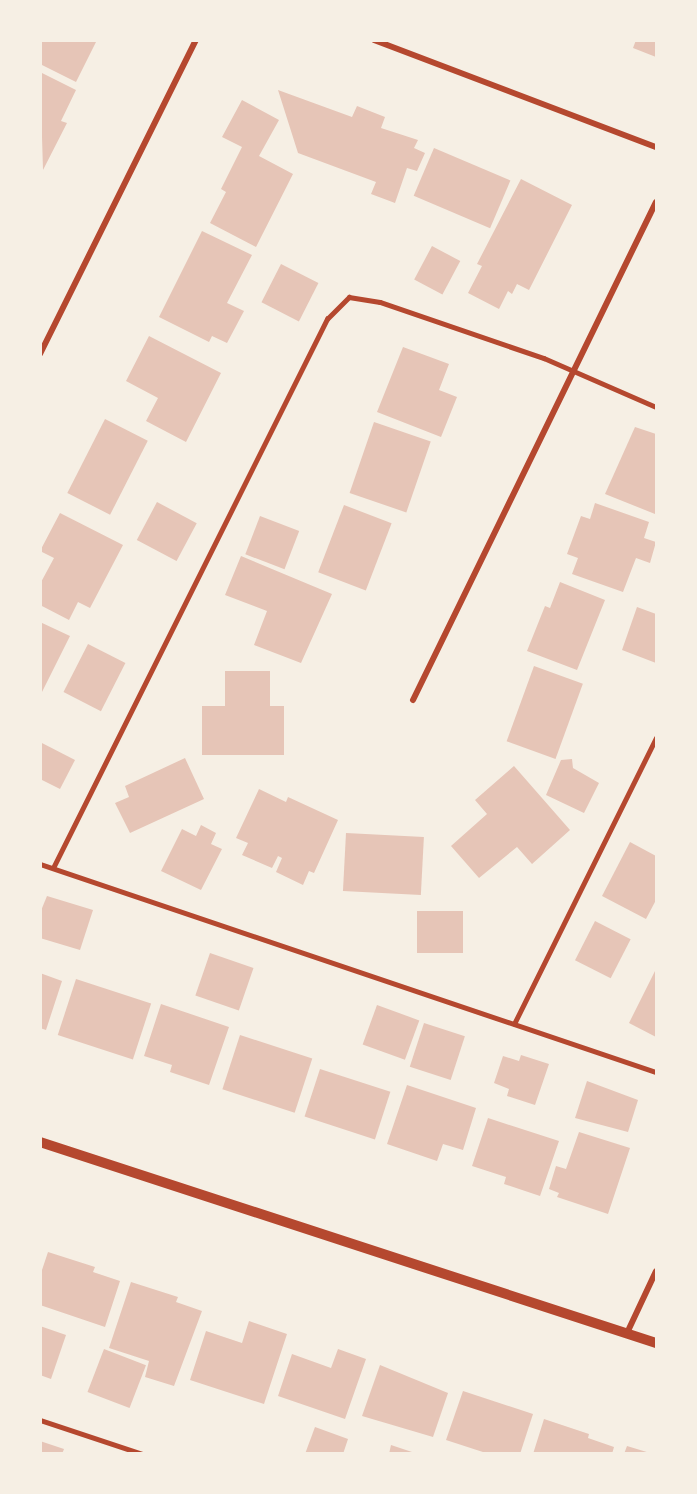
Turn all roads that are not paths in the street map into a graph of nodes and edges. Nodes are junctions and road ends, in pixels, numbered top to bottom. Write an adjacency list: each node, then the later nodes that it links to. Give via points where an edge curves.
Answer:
1 (196, 40): 5 (street)
2 (374, 40): 3 (street)
3 (657, 147)
4 (657, 202): 6 (street)
5 (40, 354)
6 (572, 369): 7 (lane); 8 (street); 11 (lane, via 380,302 349,297 327,319)
7 (657, 407)
8 (413, 700)
9 (657, 738): 12 (lane)
10 (40, 864): 11 (lane)
11 (53, 868): 12 (lane)
12 (514, 1024): 13 (lane)
13 (657, 1072)
14 (40, 1142): 16 (street)
15 (657, 1271): 16 (street)
16 (627, 1333): 17 (street)
17 (657, 1343)
18 (40, 1420): 19 (lane)
19 (143, 1454)

